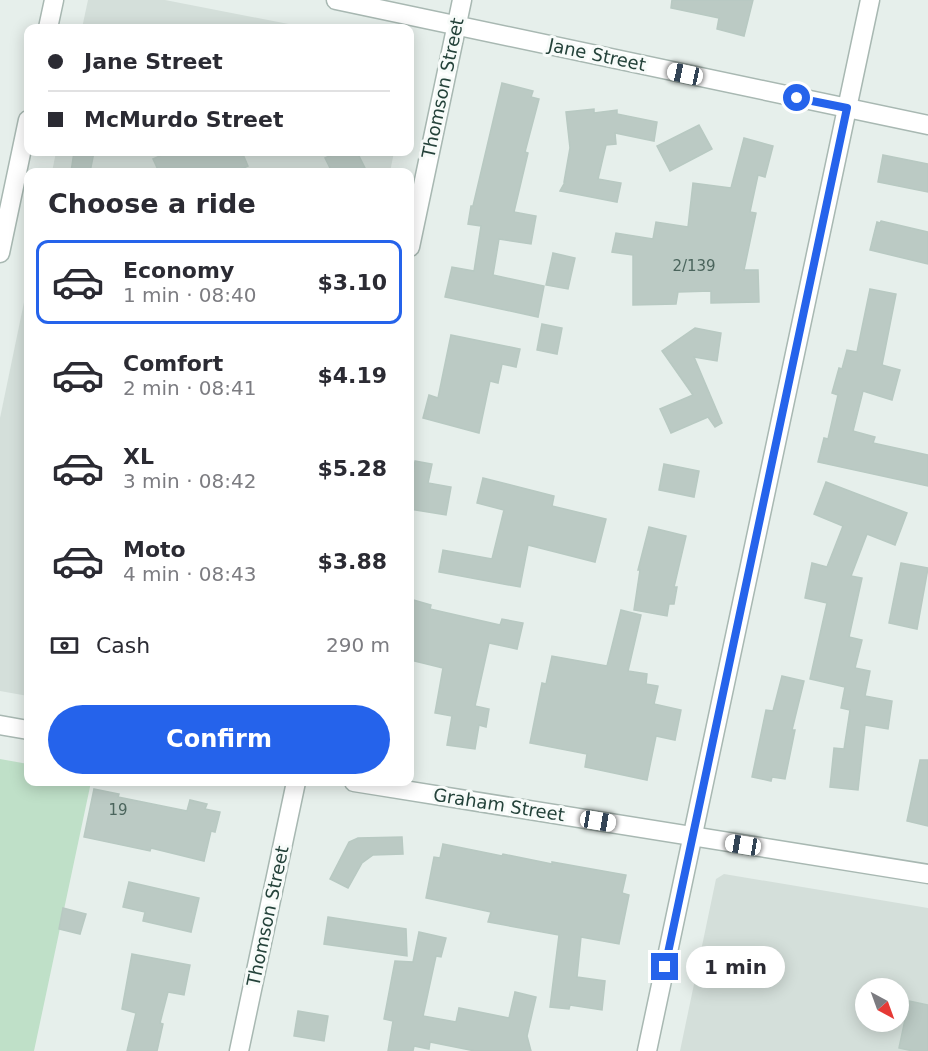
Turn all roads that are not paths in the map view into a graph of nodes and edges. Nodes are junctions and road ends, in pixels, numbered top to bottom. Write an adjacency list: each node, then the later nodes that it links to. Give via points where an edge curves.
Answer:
1 (54, 0): 5 (street)
2 (336, 0): 6 (street, Jane Street)
3 (462, 0): 6 (street, Thomson Street)
4 (870, 0): 7 (street)
5 (49, 24)
6 (456, 27): 7 (street, Jane Street); 10 (street, Thomson Street)
7 (847, 108): 8 (street, Jane Street); 16 (street)
8 (928, 125)
9 (24, 139): 11 (street)
10 (414, 228)
11 (0, 253)
12 (0, 725): 13 (street)
13 (24, 729)
14 (295, 786): 18 (street, Thomson Street)
15 (379, 786): 16 (street, Graham Street)
16 (692, 836): 17 (street, Graham Street); 19 (street)
17 (928, 874)
18 (239, 1051)
19 (647, 1051)

